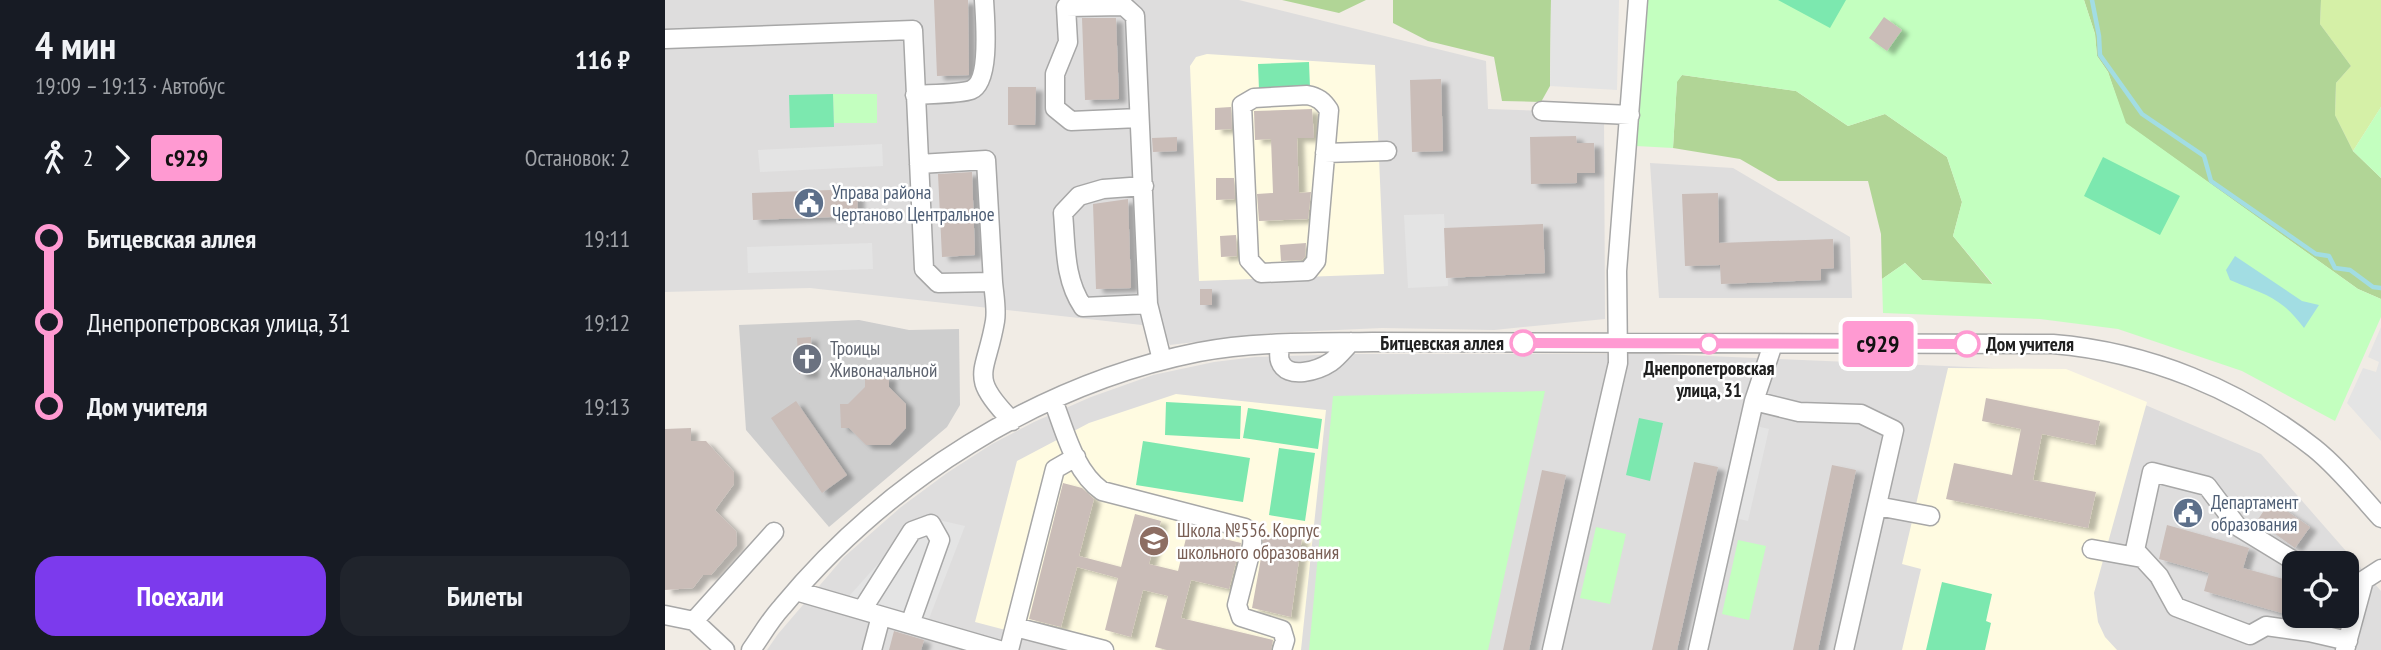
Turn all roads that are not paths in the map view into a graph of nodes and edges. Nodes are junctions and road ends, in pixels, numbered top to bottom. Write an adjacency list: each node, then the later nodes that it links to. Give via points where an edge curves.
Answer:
1 (984, 0): 4 (street, via 980,83 971,90)
2 (1638, 0): 6 (street)
3 (665, 39): 4 (street, via 913,30)
4 (915, 95): 10 (street)
5 (1542, 111): 6 (street)
6 (1630, 115): 16 (street, via 1617,271)
7 (1139, 118): 7 (street, via 1070,121 1055,107 1055,74 1068,42 1066,7 1124,6 1135,16); 11 (street)
8 (1387, 151): 9 (street)
9 (1325, 153): 9 (street, via 1314,264 1308,271 1261,273 1249,260 1242,105 1260,97 1316,97 1329,110)
10 (919, 164): 12 (street, via 924,269 938,283); 12 (street, via 986,160)
11 (1143, 186): 13 (street); 13 (street, via 1079,195 1063,213 1069,278 1083,307)
12 (993, 282): 21 (street, via 995,319 982,377 987,392)
13 (1148, 304): 18 (street)
14 (1351, 342): 15 (street); 15 (street, via 1331,362 1294,372 1280,361); 16 (street)
15 (1280, 344): 18 (street)
16 (1618, 344): 17 (street); 48 (street, via 1618,363)
17 (1773, 344): 20 (street); 25 (street, via 2053,344 2126,355 2176,370 2243,400 2315,449)
18 (1162, 360): 19 (street)
19 (1052, 400): 21 (street); 22 (street)
20 (1754, 401): 23 (street, via 1799,412 1861,414 1894,430); 49 (street)
21 (1012, 421): 31 (street, via 895,496)
22 (1076, 457): 38 (street, via 1055,470); 47 (street, via 1086,477 1102,491 1250,532 1252,546 1237,612 1282,630)
23 (1877, 506): 24 (street); 50 (street)
24 (1930, 516)
25 (2381, 518)
26 (774, 532): 35 (street)
27 (2092, 549): 29 (street)
28 (2282, 554): 29 (street, via 2237,526 2207,486 2151,472 2135,550)
29 (2142, 558): 37 (street, via 2159,576 2176,607 2250,635 2266,626)
30 (2381, 569): 40 (street, via 2364,580)
31 (796, 591): 32 (street); 42 (street)
32 (862, 610): 34 (street); 36 (street, via 912,531 931,524 940,540)
33 (665, 615): 35 (street)
34 (881, 616): 36 (street); 43 (street)
35 (694, 621): 41 (street)
36 (910, 624): 44 (street)
37 (2282, 625)
38 (1015, 627): 45 (street); 46 (street)
39 (2317, 628): 40 (street)
40 (2347, 645)
41 (725, 650)
42 (751, 650)
43 (872, 650)
44 (999, 650)
45 (1009, 650)
46 (1104, 650)
47 (1282, 650)
48 (1552, 650)
49 (1698, 650)
50 (1844, 650)

